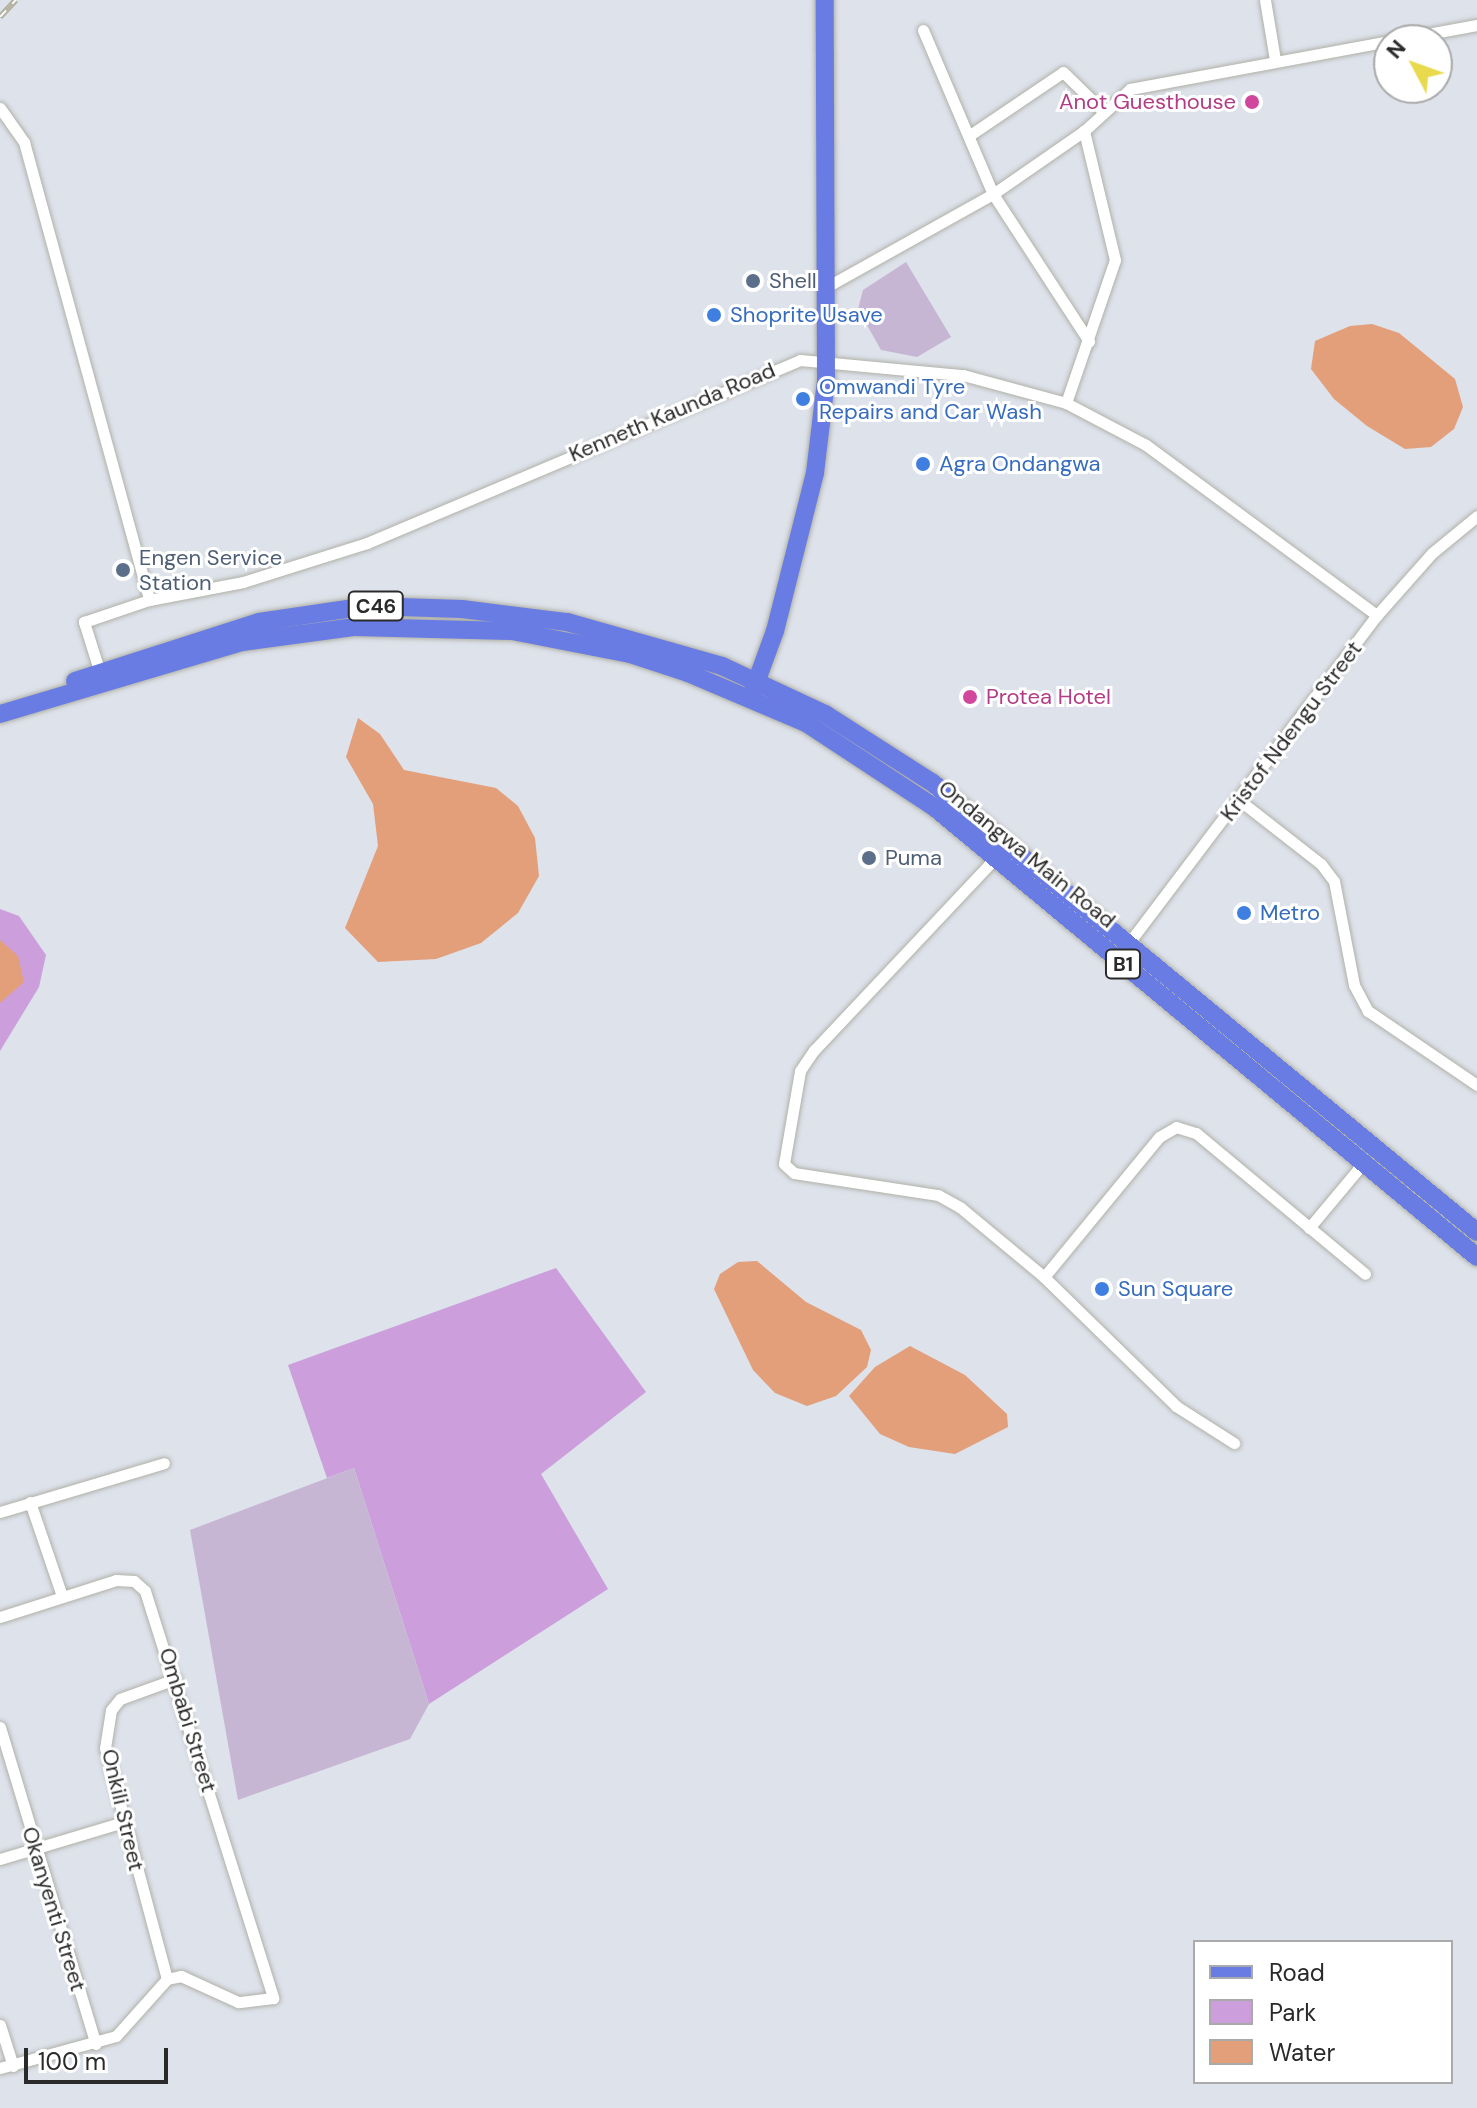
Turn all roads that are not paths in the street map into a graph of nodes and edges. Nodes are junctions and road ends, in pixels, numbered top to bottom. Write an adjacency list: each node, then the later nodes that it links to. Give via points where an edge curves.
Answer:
1 (825, 0): 13 (main road)
2 (1265, 0): 7 (street)
3 (1477, 25): 4 (street)
4 (1453, 29)
5 (923, 30): 11 (street)
6 (1373, 44): 7 (street)
7 (1275, 60): 9 (street, via 1130,89)
8 (0, 108): 18 (street, via 24,142)
9 (1102, 110): 10 (street); 11 (street, via 1063,72)
10 (1084, 131): 12 (street); 14 (street, via 1115,260)
11 (970, 135): 12 (street)
12 (993, 194): 13 (street); 14 (street)
13 (830, 285): 15 (main road)
14 (1089, 341): 16 (street)
15 (825, 360): 16 (street, Kenneth Kaunda Road, via 963,375); 18 (street, Kenneth Kaunda Road, via 787,363 367,543 243,582); 21 (main road, via 815,473)
16 (1066, 403): 19 (street, Kenneth Kaunda Road, via 1146,445)
17 (1477, 516): 19 (street, Kristof Ndengu Street, via 1432,553)
18 (149, 600): 20 (street, Kenneth Kaunda Road, via 84,622)
19 (1377, 615): 24 (street, Kristof Ndengu Street)
20 (102, 678): 21 (main road, C46, via 259,622 368,606 462,609 567,622 671,648); 22 (main road, C46); 23 (main road, C46)
21 (759, 692): 25 (main road, Ondangwa Main Road / B1)
22 (0, 706)
23 (0, 714)
24 (1239, 800): 26 (street, Kristof Ndengu Street); 27 (street, via 1321,864 1334,881 1354,985 1368,1011)
25 (1002, 852): 26 (main road, Ondangwa Main Road / B1); 34 (street, via 814,1050 800,1071 784,1164 794,1173 938,1195)
26 (1123, 951): 28 (main road, Ondangwa Main Road / B1); 29 (main road, Ondangwa Main Road / B1)
27 (1477, 1085)
28 (1375, 1148): 29 (street); 31 (main road, Ondangwa Main Road / B1)
29 (1362, 1164): 30 (street); 32 (main road, Ondangwa Main Road / B1)
30 (1309, 1228): 33 (street); 34 (street, via 1196,1133 1176,1127 1159,1137)
31 (1477, 1232)
32 (1477, 1257)
33 (1365, 1274)
34 (1044, 1277): 35 (street, via 1176,1406)
35 (1234, 1443)
36 (164, 1463): 37 (street)
37 (30, 1502): 38 (street); 39 (street)
38 (0, 1512)
39 (62, 1596): 40 (street, Ombabi Street); 41 (street, Ombabi Street, via 134,1581 155,1613)
40 (0, 1617)
41 (175, 1679): 43 (street, Onkili Street, via 120,1699 111,1710 105,1748); 46 (street, Ombabi Street, via 273,1998 238,2002 181,1976)
42 (0, 1727): 44 (street, Okanyenti Street)
43 (123, 1822): 44 (street); 46 (street, Onkili Street)
44 (34, 1848): 45 (street); 48 (street, Okanyenti Street)
45 (0, 1859)
46 (167, 1979): 48 (street, via 116,2036)
47 (0, 2025): 49 (street)
48 (96, 2044): 49 (street)
49 (13, 2066): 50 (street)
50 (0, 2068)

